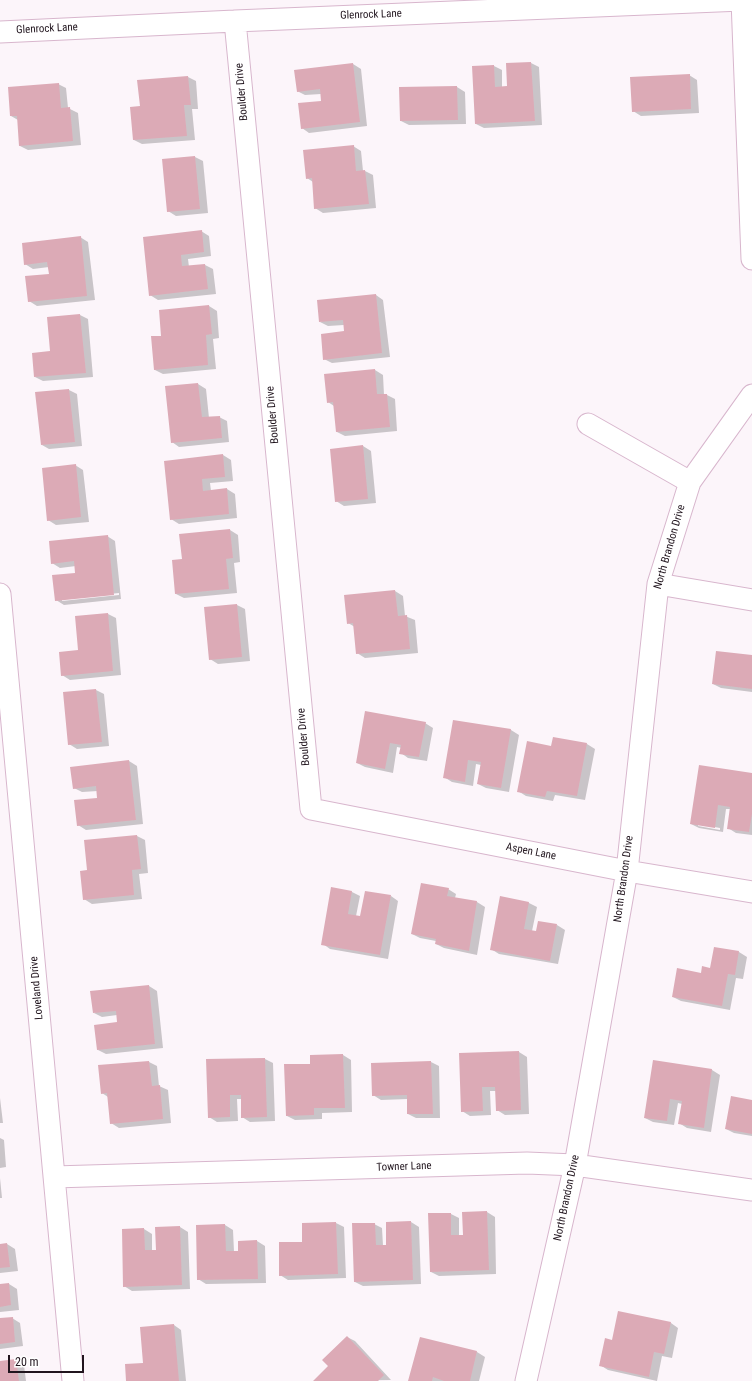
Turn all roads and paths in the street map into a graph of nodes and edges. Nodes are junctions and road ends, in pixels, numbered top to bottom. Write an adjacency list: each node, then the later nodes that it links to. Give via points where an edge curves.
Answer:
1 (742, 0): 2 (street, Glenrock Lane); 4 (street)
2 (235, 21): 3 (street, Glenrock Lane); 11 (street, Boulder Drive)
3 (0, 32)
4 (752, 259)
5 (752, 395): 7 (street, North Brandon Drive)
6 (588, 424): 7 (street)
7 (690, 482): 8 (street, North Brandon Drive)
8 (658, 584): 10 (street); 12 (street, North Brandon Drive)
9 (0, 594): 15 (street, Loveland Drive)
10 (752, 600)
11 (311, 809): 12 (street, Aspen Lane)
12 (627, 871): 13 (street, Aspen Lane); 14 (street, North Brandon Drive)
13 (752, 892)
14 (575, 1165): 15 (street, Towner Lane, via 527,1163); 16 (street, Towner Lane); 18 (street, North Brandon Drive)
15 (54, 1177): 17 (street, Loveland Drive)
16 (752, 1190)
17 (73, 1381)
18 (526, 1381)

